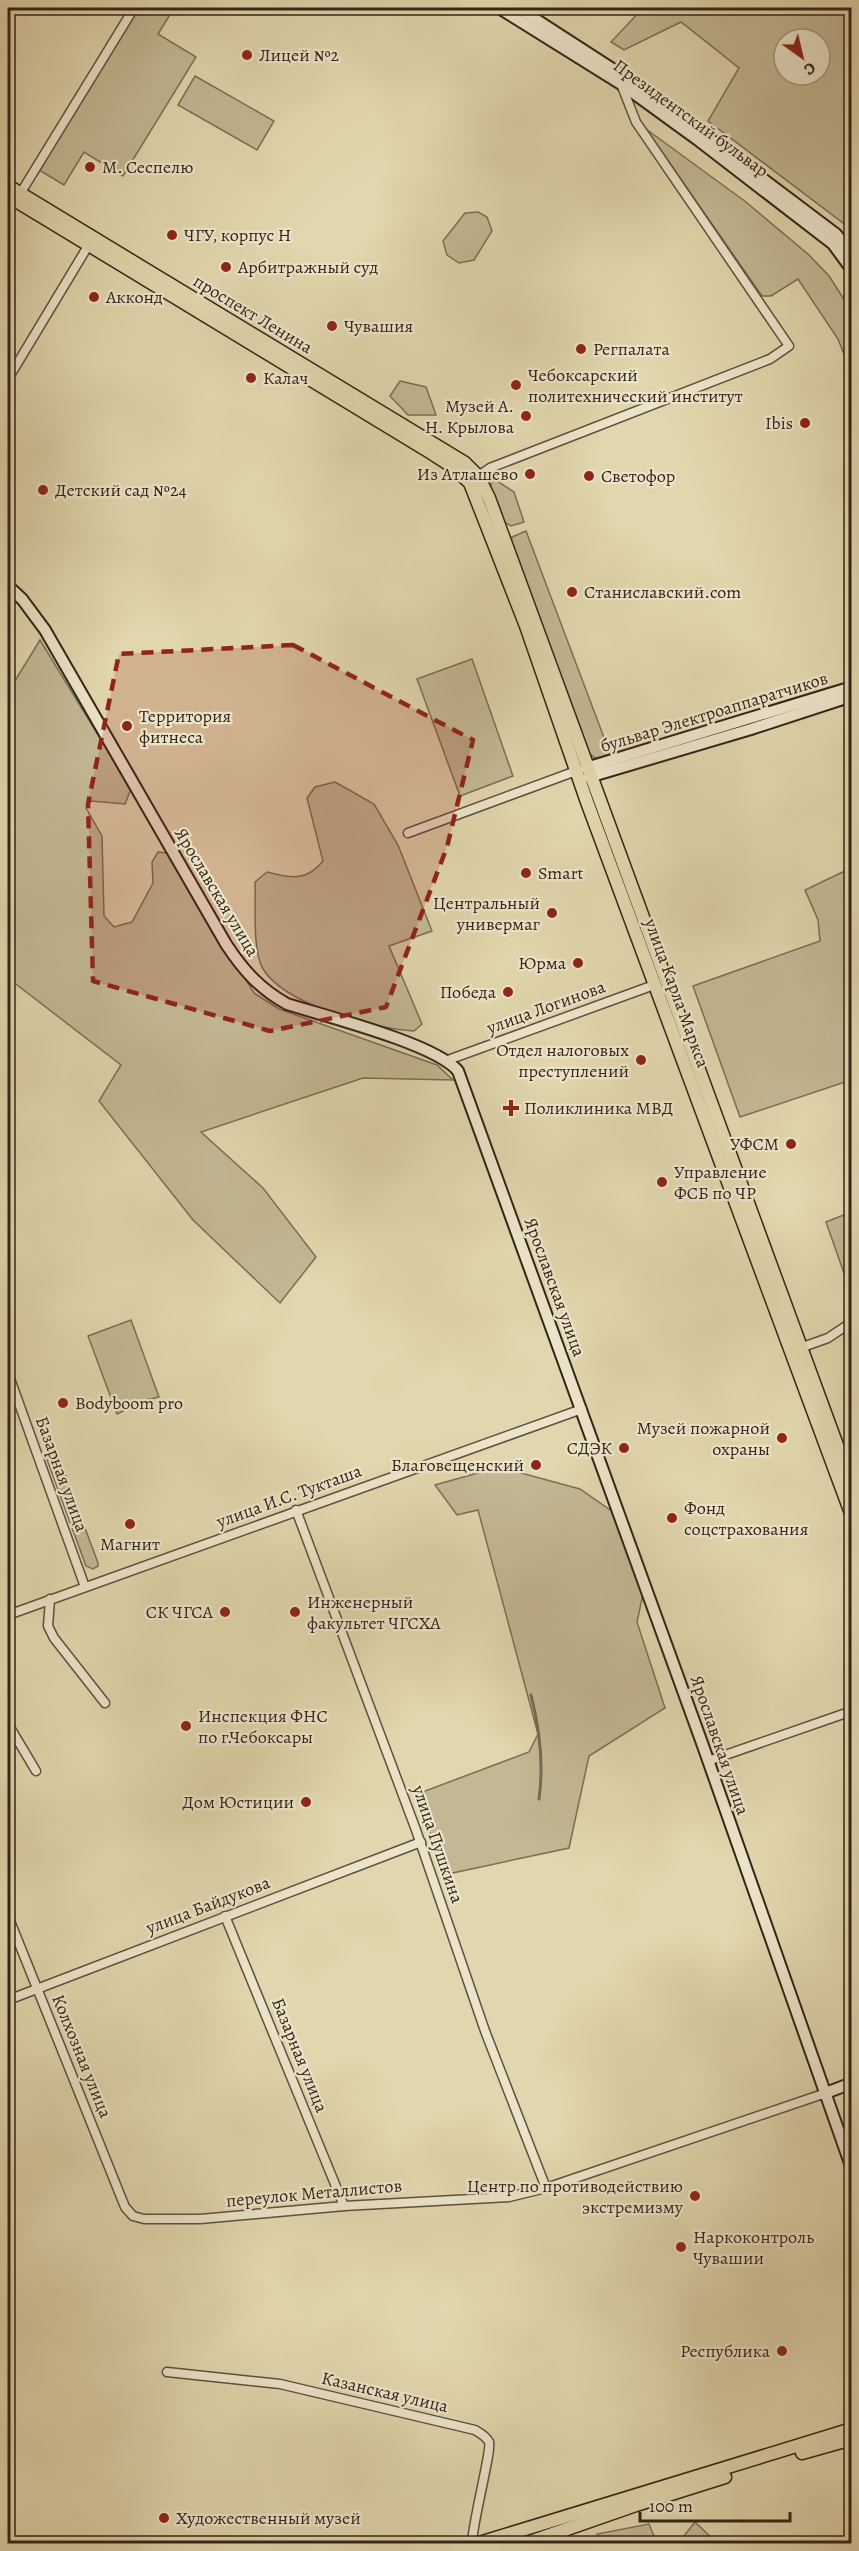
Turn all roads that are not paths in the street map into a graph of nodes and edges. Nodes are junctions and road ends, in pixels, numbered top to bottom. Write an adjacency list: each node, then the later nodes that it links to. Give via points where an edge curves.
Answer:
1 (134, 8): 6 (street)
2 (499, 8): 4 (street, Президентский бульвар)
3 (518, 8): 7 (street, Президентский бульвар, via 645,90)
4 (621, 84): 7 (street, Президентский бульвар); 13 (street, via 636,123 789,346 770,359 490,468)
5 (8, 186): 6 (main road, проспект Ленина)
6 (14, 197): 8 (main road, проспект Ленина)
7 (835, 239): 9 (street); 10 (street); 11 (street, Президентский бульвар)
8 (94, 244): 12 (street); 13 (main road, проспект Ленина, via 465,463)
9 (852, 244)
10 (852, 257)
11 (852, 270)
12 (8, 379)
13 (474, 479): 17 (main road, улица Карла Маркса, via 489,498)
14 (8, 586): 20 (street, Ярославская улица, via 45,630 242,968 287,1004 420,1047)
15 (852, 687): 17 (street, бульвар Электроаппаратчиков)
16 (852, 696): 17 (street, бульвар Электроаппаратчиков, via 751,729)
17 (584, 772): 18 (street); 19 (main road, улица Карла Маркса)
18 (408, 833)
19 (659, 983): 20 (street, улица Логинова); 22 (main road, улица Карла Маркса)
20 (448, 1060): 24 (street, Ярославская улица, via 464,1082)
21 (852, 1322): 22 (street, via 828,1338)
22 (796, 1350): 25 (main road, улица Карла Маркса); 27 (main road, улица Карла Маркса)
23 (8, 1373): 28 (street, Базарная улица)
24 (582, 1409): 26 (street, улица И.С. Тукташа); 34 (street, Ярославская улица)
25 (852, 1486)
26 (296, 1510): 28 (street, улица И.С. Тукташа); 36 (street, улица Пушкина)
27 (852, 1516)
28 (85, 1587): 29 (street, улица И.С. Тукташа)
29 (50, 1599): 30 (street, улица И.С. Тукташа); 31 (street, via 48,1626 54,1638)
30 (8, 1615)
31 (105, 1703)
32 (852, 1712): 34 (street)
33 (8, 1724): 35 (street)
34 (708, 1761): 42 (street, Ярославская улица)
35 (36, 1771)
36 (421, 1842): 38 (street, улица Байдукова); 44 (street, улица Пушкина, via 485,2031)
37 (8, 1916): 39 (street, Колхозная улица)
38 (225, 1916): 39 (street, улица Байдукова); 45 (street, Базарная улица)
39 (37, 1988): 40 (street, улица Байдукова); 46 (street, Колхозная улица)
40 (8, 2000)
41 (852, 2083): 42 (street)
42 (823, 2094): 43 (street, Ярославская улица); 44 (street, переулок Металлистов)
43 (852, 2169)
44 (546, 2188): 45 (street, переулок Металлистов, via 509,2197)
45 (344, 2206): 46 (street, переулок Металлистов, via 200,2219 144,2219 133,2216)
46 (125, 2207)
47 (167, 2372): 53 (street, Казанская улица, via 280,2384 475,2430 484,2436 490,2451)
48 (852, 2429): 50 (main road)
49 (852, 2439): 50 (main road)
50 (799, 2450): 51 (main road)
51 (634, 2500): 52 (main road); 54 (main road)
52 (538, 2542): 55 (main road)
53 (471, 2544)
54 (476, 2544)
55 (525, 2544)

